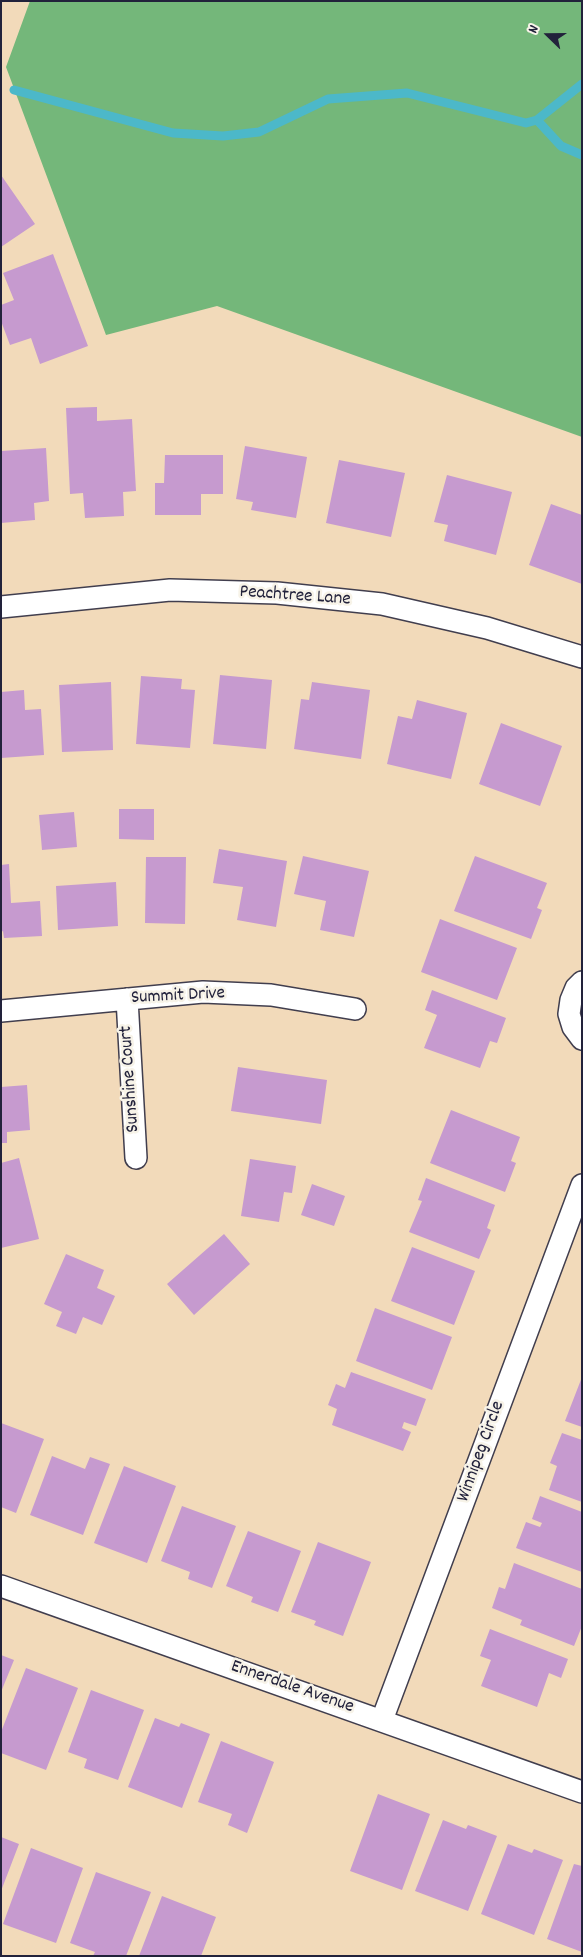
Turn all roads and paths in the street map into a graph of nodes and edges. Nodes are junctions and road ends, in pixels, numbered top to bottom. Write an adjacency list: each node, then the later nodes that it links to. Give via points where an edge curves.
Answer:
1 (1, 606): 2 (street, Peachtree Lane, via 170,590 277,593 382,604 487,628)
2 (582, 658)
3 (582, 982): 7 (street, via 570,1000 569,1014 573,1027)
4 (127, 999): 5 (street, Summit Drive, via 203,992 271,995); 6 (street, Summit Drive); 8 (street, Sunshine Court)
5 (355, 1009)
6 (1, 1012)
7 (582, 1038)
8 (136, 1158)
9 (582, 1184): 11 (street, Winnipeg Circle)
10 (1, 1586): 11 (street, Ennerdale Avenue)
11 (382, 1720): 12 (street, Ennerdale Avenue)
12 (582, 1792)

